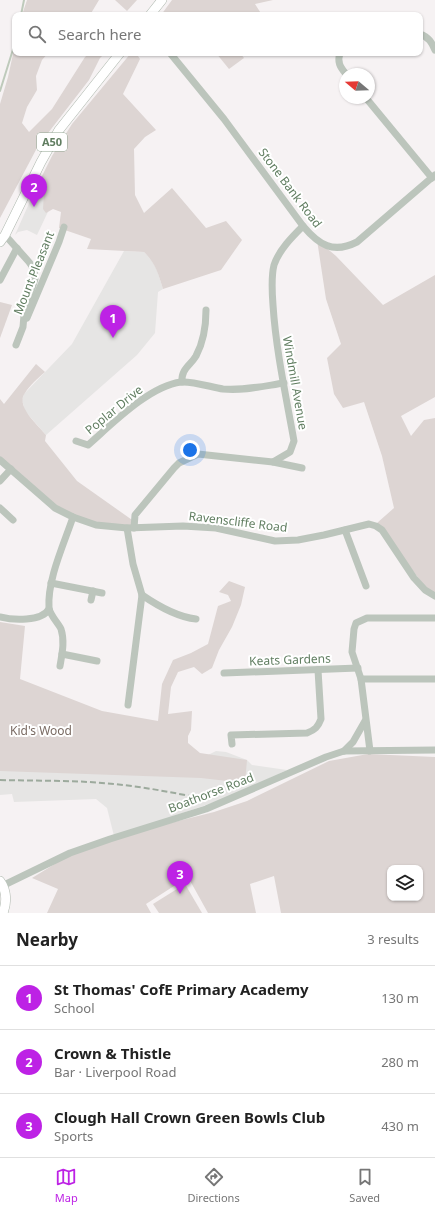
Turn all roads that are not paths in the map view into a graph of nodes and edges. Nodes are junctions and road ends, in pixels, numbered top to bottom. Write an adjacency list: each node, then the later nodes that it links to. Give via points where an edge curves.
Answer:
1 (159, 1): 2 (main road)
2 (152, 12)
3 (423, 35): 4 (street, via 431,41)
4 (435, 50)
5 (118, 56): 13 (main road, A50, via 59,130)
6 (172, 56): 11 (street, Stone Bank Road, via 224,118)
7 (339, 56): 8 (street)
8 (342, 68)
9 (371, 104): 10 (street)
10 (433, 176): 11 (street, Stone Bank Road, via 357,242 346,248 326,246)
11 (303, 226): 20 (street, Windmill Avenue, via 281,252 274,265 274,328)
12 (64, 227): 17 (street, Mount Pleasant)
13 (3, 239): 14 (street, Mount Pleasant)
14 (17, 248): 15 (street); 17 (street, Mount Pleasant, via 34,269 35,279)
15 (0, 280)
16 (206, 310): 19 (street, via 203,340 196,356 183,371)
17 (23, 327): 18 (street, Mount Pleasant)
18 (16, 345)
19 (182, 382): 20 (street, Poplar Drive, via 224,389); 21 (street, Poplar Drive, via 148,395 88,445)
20 (284, 383): 23 (street, Windmill Avenue, via 294,441 290,452)
21 (76, 441)
22 (0, 460): 25 (street, Ravenscliffe Road)
23 (273, 462): 24 (street); 30 (street, via 198,454 189,458 174,468 135,515)
24 (302, 468)
25 (11, 469): 26 (street); 28 (street, Ravenscliffe Road, via 55,508)
26 (0, 481)
27 (0, 508): 29 (street)
28 (73, 517): 30 (street, Ravenscliffe Road, via 96,525); 32 (street)
29 (13, 520)
30 (130, 528): 31 (street, Ravenscliffe Road, via 216,528 275,540 298,540); 36 (street, via 133,564)
31 (345, 530): 33 (street); 37 (street, Ravenscliffe Road, via 369,524 382,530 414,578)
32 (51, 582): 34 (street); 39 (street)
33 (366, 586)
34 (93, 591): 35 (street); 38 (street)
35 (102, 593)
36 (142, 595): 42 (street); 51 (street)
37 (435, 596)
38 (91, 600)
39 (49, 609): 40 (street, via 47,613 36,618); 43 (street, via 61,630)
40 (0, 617)
41 (435, 618): 46 (street, via 367,618 359,621 354,629 352,652)
42 (192, 620)
43 (62, 654): 44 (street, via 88,663); 45 (street)
44 (97, 662)
45 (60, 666)
46 (358, 668): 47 (street, Keats Gardens); 49 (street)
47 (318, 670): 48 (street, Keats Gardens); 53 (street, via 321,719 314,731 231,735)
48 (224, 673)
49 (361, 679): 50 (street); 52 (street)
50 (435, 679)
51 (128, 705)
52 (366, 721): 55 (street); 56 (street)
53 (232, 744)
54 (435, 750): 55 (street, Boathorse Road)
55 (370, 751): 56 (street, Boathorse Road)
56 (344, 752): 57 (street, Boathorse Road, via 326,757 206,809 70,853)
57 (1, 885): 60 (main road, via 6,898)
58 (0, 910): 59 (main road)
59 (0, 913)
60 (3, 913)

